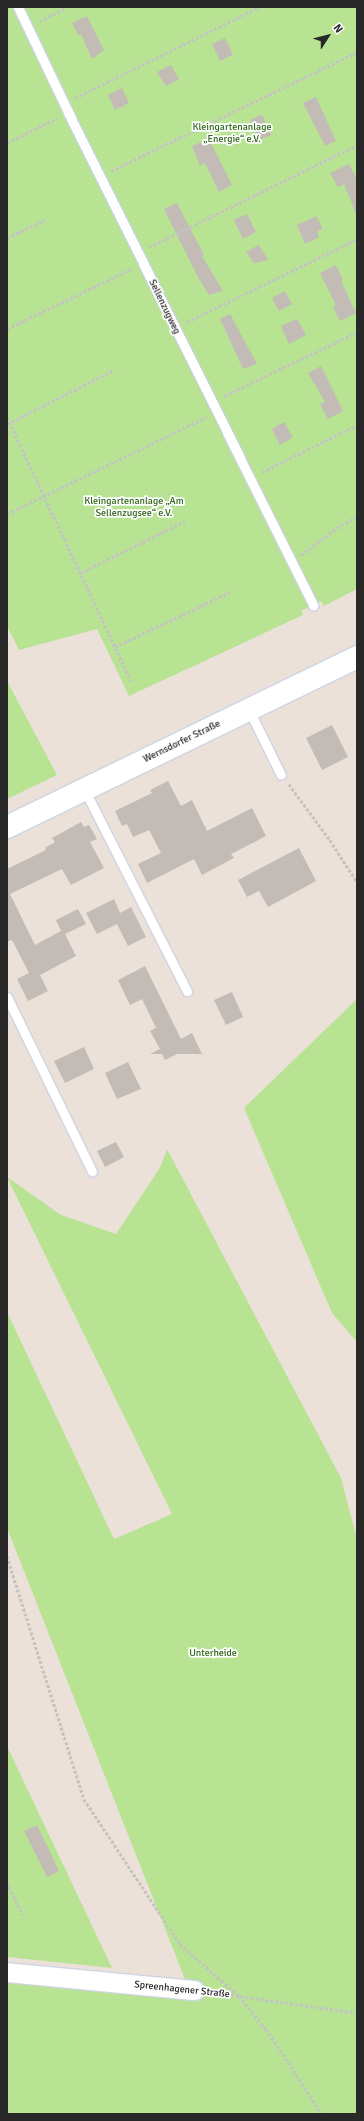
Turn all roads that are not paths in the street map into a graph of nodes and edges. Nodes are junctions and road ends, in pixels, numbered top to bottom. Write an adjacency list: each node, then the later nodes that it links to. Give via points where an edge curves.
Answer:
1 (18, 7): 2 (lane, Sellenzugweg, via 174,328)
2 (313, 605)
3 (357, 656): 4 (main road, Wernsdorfer Straße)
4 (249, 710): 5 (lane); 6 (main road, Wernsdorfer Straße)
5 (281, 775)
6 (84, 789): 7 (main road, Wernsdorfer Straße); 8 (lane)
7 (7, 827)
8 (187, 991)
9 (7, 997): 10 (lane)
10 (92, 1171)
11 (7, 1972): 12 (street, Spreenhagener Straße)
12 (194, 1990)

